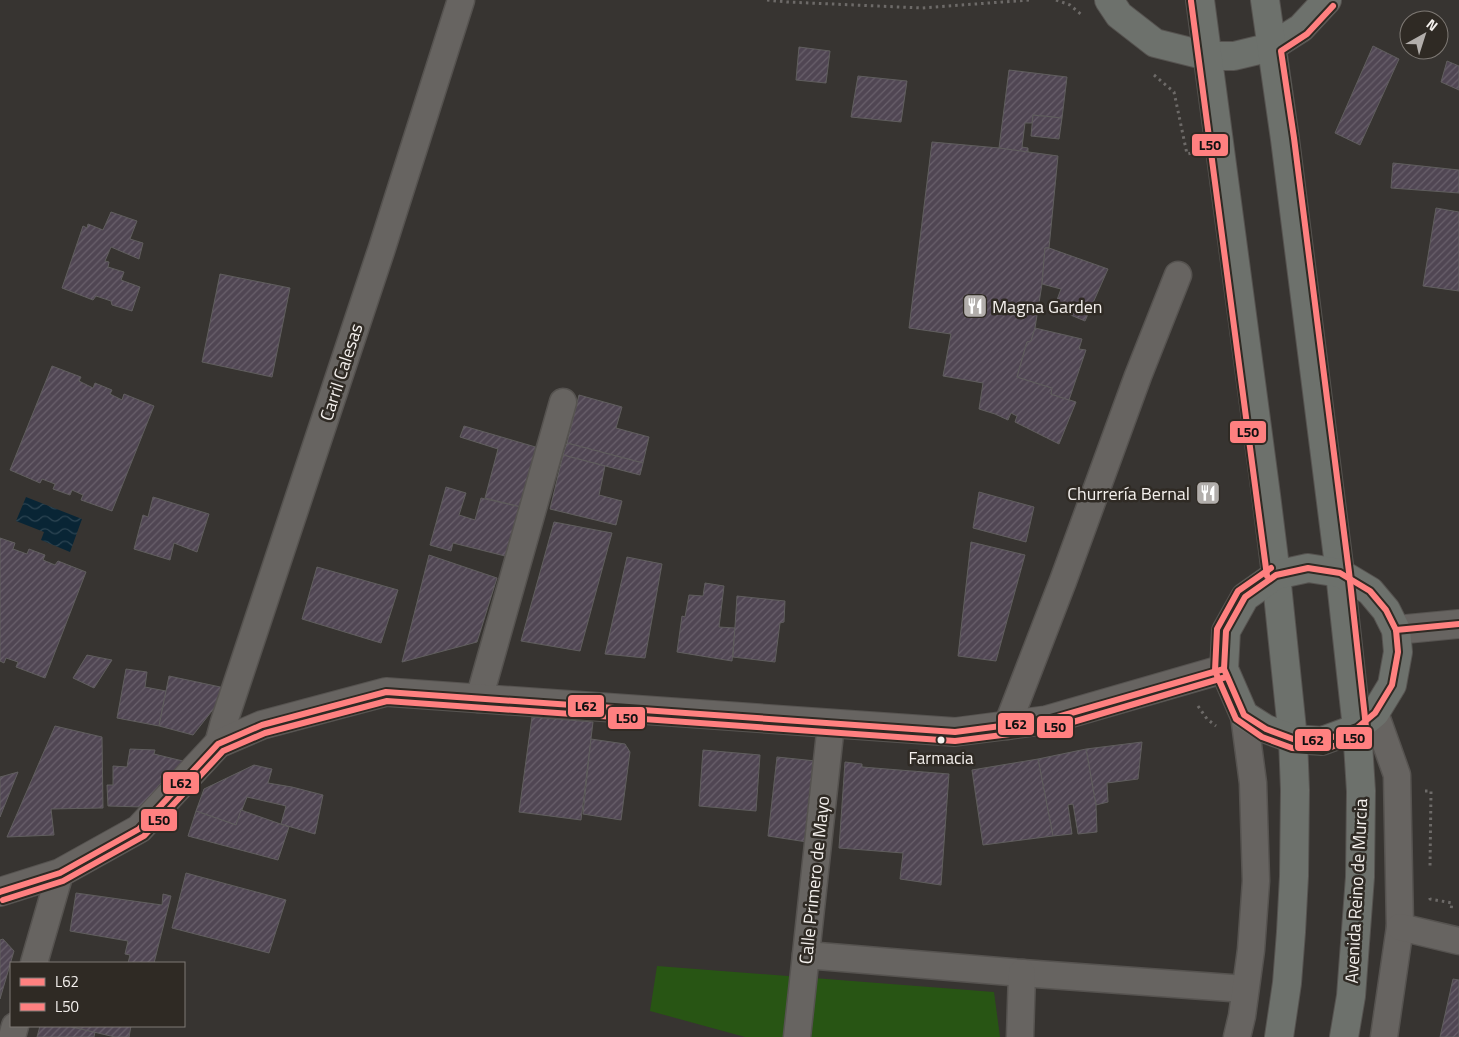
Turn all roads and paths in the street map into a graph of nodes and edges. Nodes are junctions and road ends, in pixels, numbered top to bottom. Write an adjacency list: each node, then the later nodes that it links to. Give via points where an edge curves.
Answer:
1 (461, 0): 27 (street, Carril Calesas)
2 (767, 0): 3 (path, via 922,8)
3 (1028, 0)
4 (1056, 0): 9 (path, via 1070,5)
5 (1109, 0): 11 (main road, via 1119,15 1155,43)
6 (1200, 0): 11 (main road)
7 (1266, 0): 10 (main road, Avenida Reino de Murcia)
8 (1327, 0): 10 (main road, via 1301,28)
9 (1084, 18)
10 (1271, 47): 11 (main road, via 1234,56); 16 (main road, Avenida Reino de Murcia)
11 (1207, 56): 13 (main road)
12 (1152, 73): 13 (path, via 1174,92 1187,154)
13 (1220, 148): 17 (main road)
14 (1178, 275): 25 (street)
15 (563, 402): 21 (street)
16 (1340, 572): 17 (main road, via 1308,568); 19 (main road, via 1370,591 1386,610); 23 (main road, Avenida Reino de Murcia)
17 (1276, 575): 20 (main road, via 1245,597 1226,631); 26 (main road)
18 (1459, 624): 19 (street)
19 (1396, 630): 23 (main road, via 1398,652 1392,686)
20 (1224, 669): 22 (main road); 25 (street, via 1047,720)
21 (478, 699): 24 (street); 27 (street, via 386,692 262,725)
22 (1244, 715): 26 (main road, via 1266,729); 35 (street, via 1254,791 1256,881)
23 (1366, 721): 26 (main road, via 1322,740); 30 (street, via 1397,775); 40 (main road, Avenida Reino de Murcia, via 1360,877)
24 (831, 724): 25 (street, via 955,732); 32 (street, Calle Primero de Mayo)
25 (1007, 726)
26 (1293, 739): 39 (main road, via 1293,895 1287,984)
27 (218, 744): 28 (street, via 140,829)
28 (60, 872): 29 (street); 33 (street)
29 (0, 892)
30 (1400, 927): 31 (street); 41 (street)
31 (1459, 941)
32 (806, 954): 34 (street); 36 (street, Calle Primero de Mayo)
33 (34, 962)
34 (1022, 973): 35 (street); 37 (street)
35 (1245, 989): 38 (street)
36 (797, 1037)
37 (1020, 1037)
38 (1237, 1037)
39 (1279, 1037)
40 (1344, 1037)
41 (1384, 1037)

